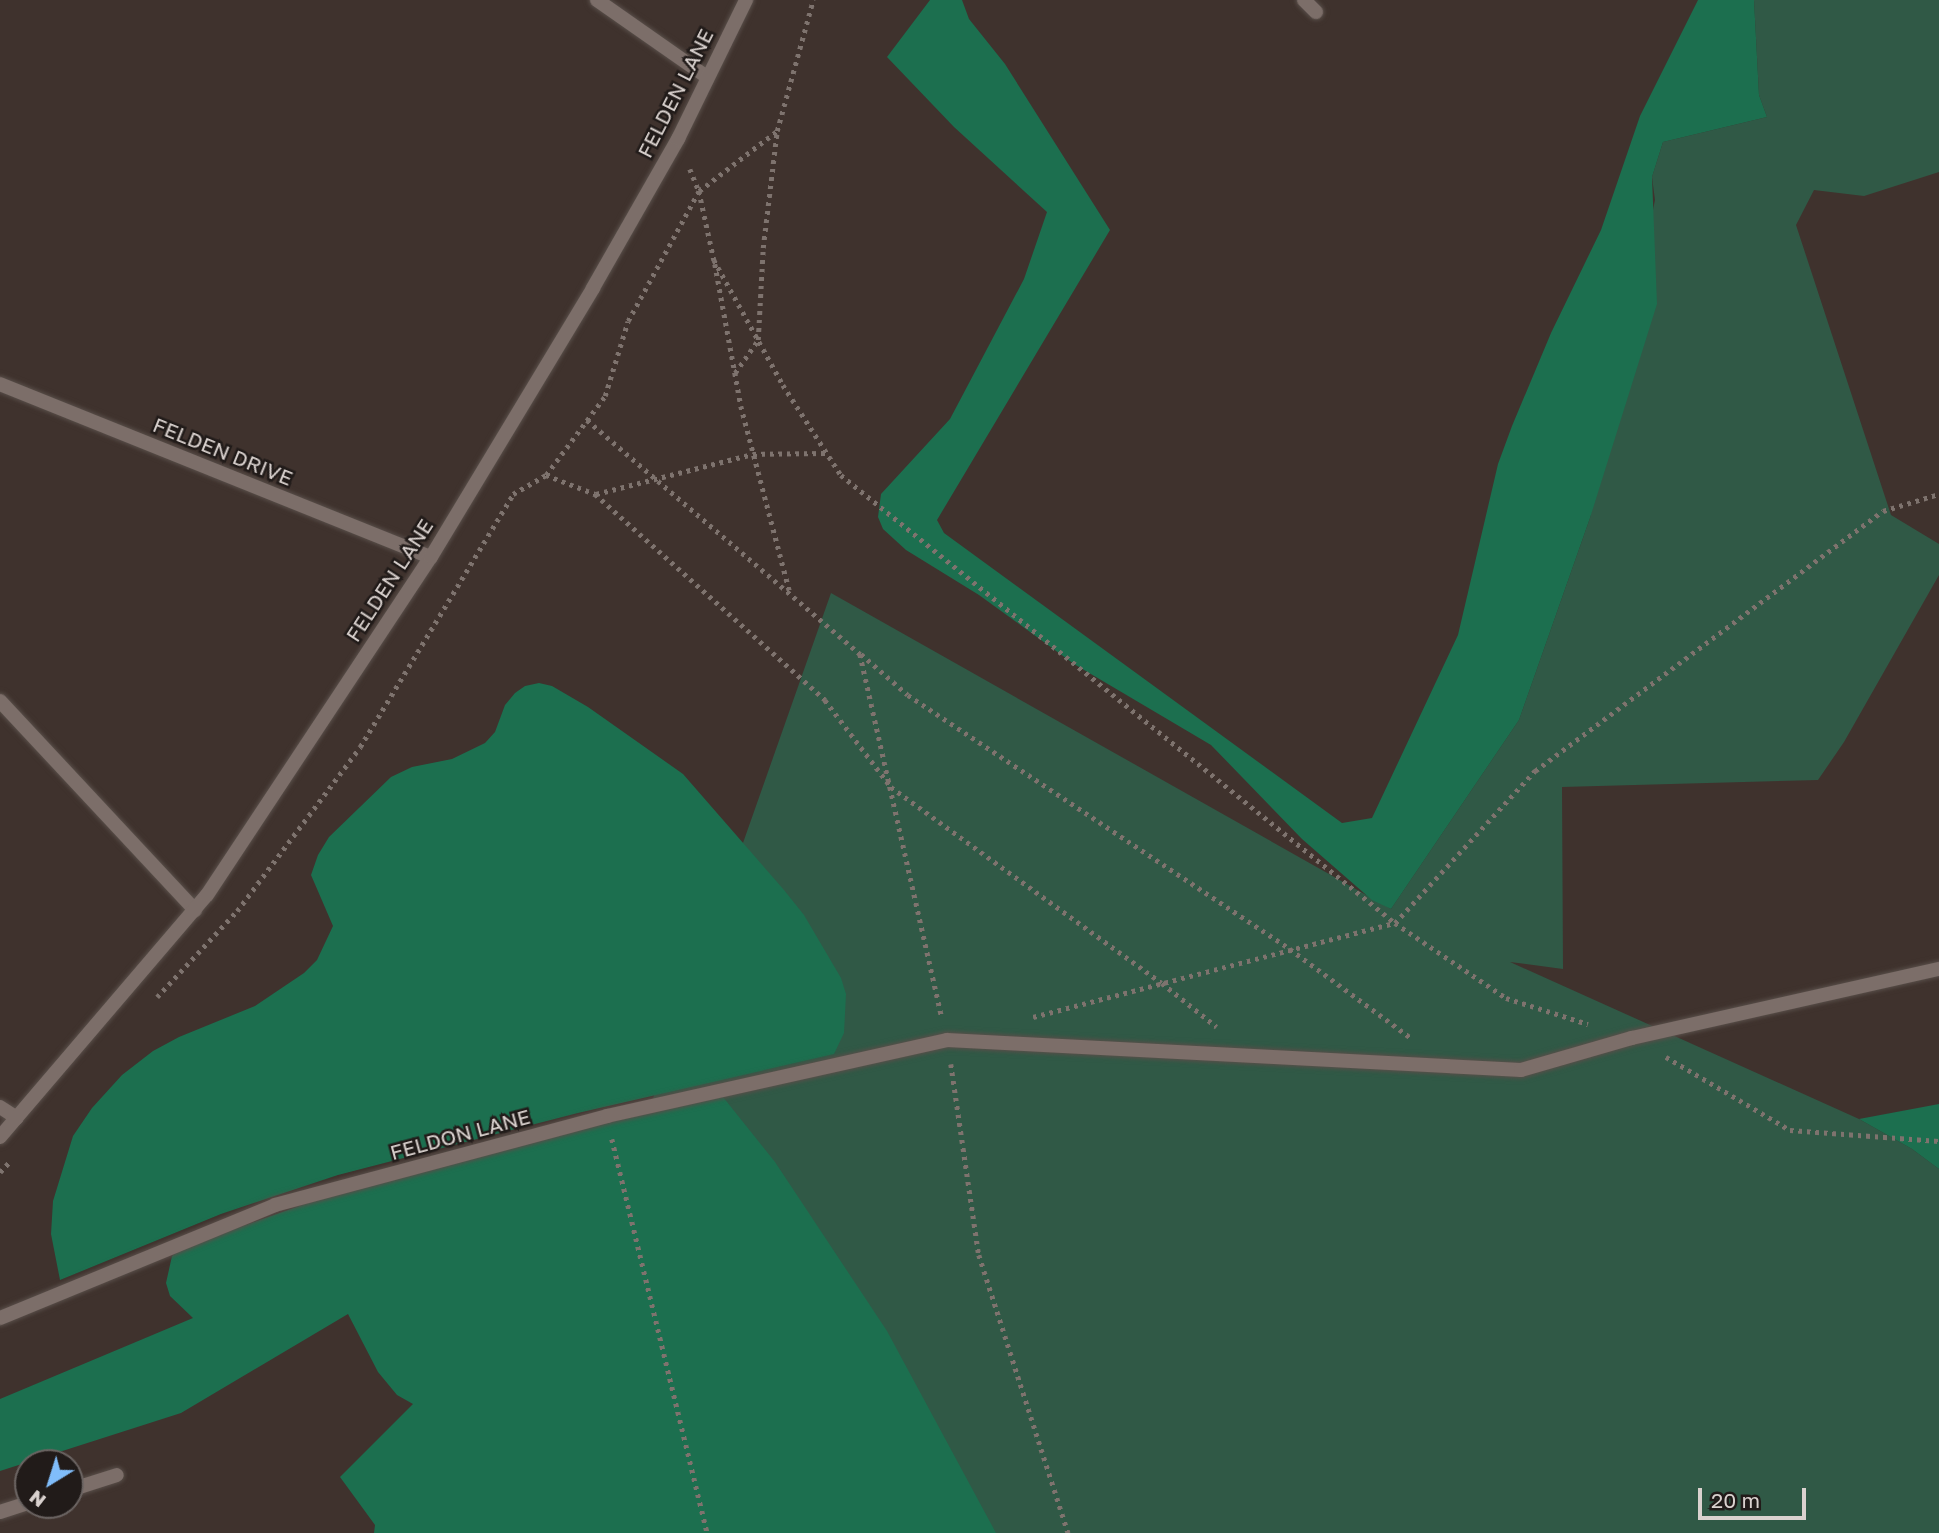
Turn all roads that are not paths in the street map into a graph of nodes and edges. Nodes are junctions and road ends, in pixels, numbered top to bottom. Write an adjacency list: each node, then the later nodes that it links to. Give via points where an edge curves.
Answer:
1 (597, 0): 5 (street)
2 (746, 0): 5 (street, FELDEN LANE)
3 (1304, 0): 4 (street)
4 (1316, 12)
5 (707, 77): 7 (street, FELDEN LANE, via 678,139 593,288)
6 (0, 384): 7 (street, FELDEN DRIVE)
7 (431, 557): 9 (street, FELDEN LANE)
8 (0, 701): 9 (street)
9 (195, 910): 12 (street, FELDEN LANE)
10 (1939, 969): 14 (street, FELDON LANE, via 1632,1038 1521,1070 947,1040 607,1116 275,1205)
11 (0, 1107): 12 (street)
12 (17, 1118): 13 (street, FELDEN LANE)
13 (0, 1138)
14 (0, 1318)
15 (117, 1475): 16 (street)
16 (84, 1486)

